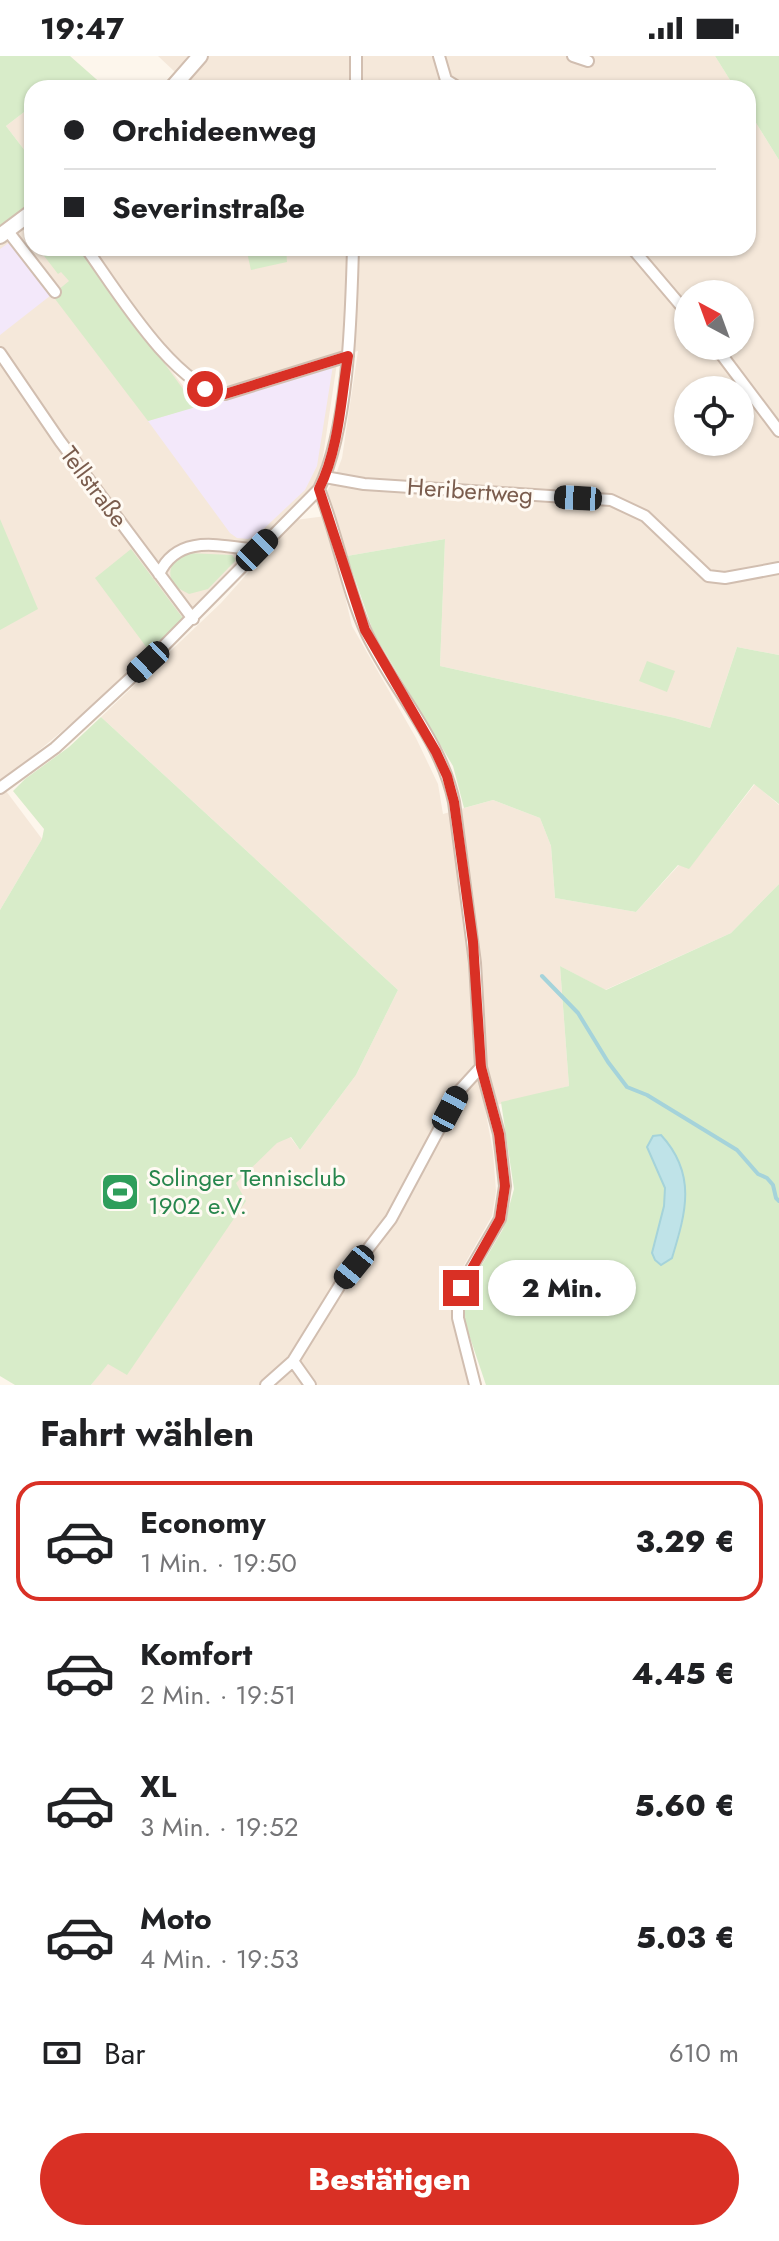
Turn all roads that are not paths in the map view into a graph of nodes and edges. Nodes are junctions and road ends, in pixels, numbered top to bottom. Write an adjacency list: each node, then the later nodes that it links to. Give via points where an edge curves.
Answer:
1 (200, 56): 6 (street)
2 (356, 56): 7 (street)
3 (439, 56): 8 (street)
4 (573, 56): 5 (street)
5 (588, 61)
6 (179, 80)
7 (356, 80)
8 (446, 80)
9 (24, 218): 10 (street)
10 (4, 233): 14 (street)
11 (92, 256): 17 (street, via 167,359 205,389 225,394)
12 (353, 256): 17 (street)
13 (639, 256): 15 (street)
14 (55, 292)
15 (674, 298)
16 (0, 353): 24 (street, Tellstraße)
17 (348, 356): 20 (street)
18 (726, 360): 19 (street)
19 (779, 431)
20 (325, 477): 21 (street); 23 (street, Heribertweg, via 611,500 645,516 708,576)
21 (319, 489): 22 (street); 27 (street, via 365,630 450,783 471,922)
22 (257, 550): 24 (street, via 187,547 169,556); 25 (street)
23 (779, 568)
24 (159, 574): 25 (street, Tellstraße)
25 (193, 619): 26 (street, via 69,736)
26 (0, 788)
27 (481, 1067): 28 (street, via 460,1090 391,1219 340,1285); 31 (street, via 501,1143 505,1186 500,1219 458,1299)
28 (293, 1361): 29 (street); 30 (street)
29 (266, 1385)
30 (310, 1385)
31 (475, 1385)

